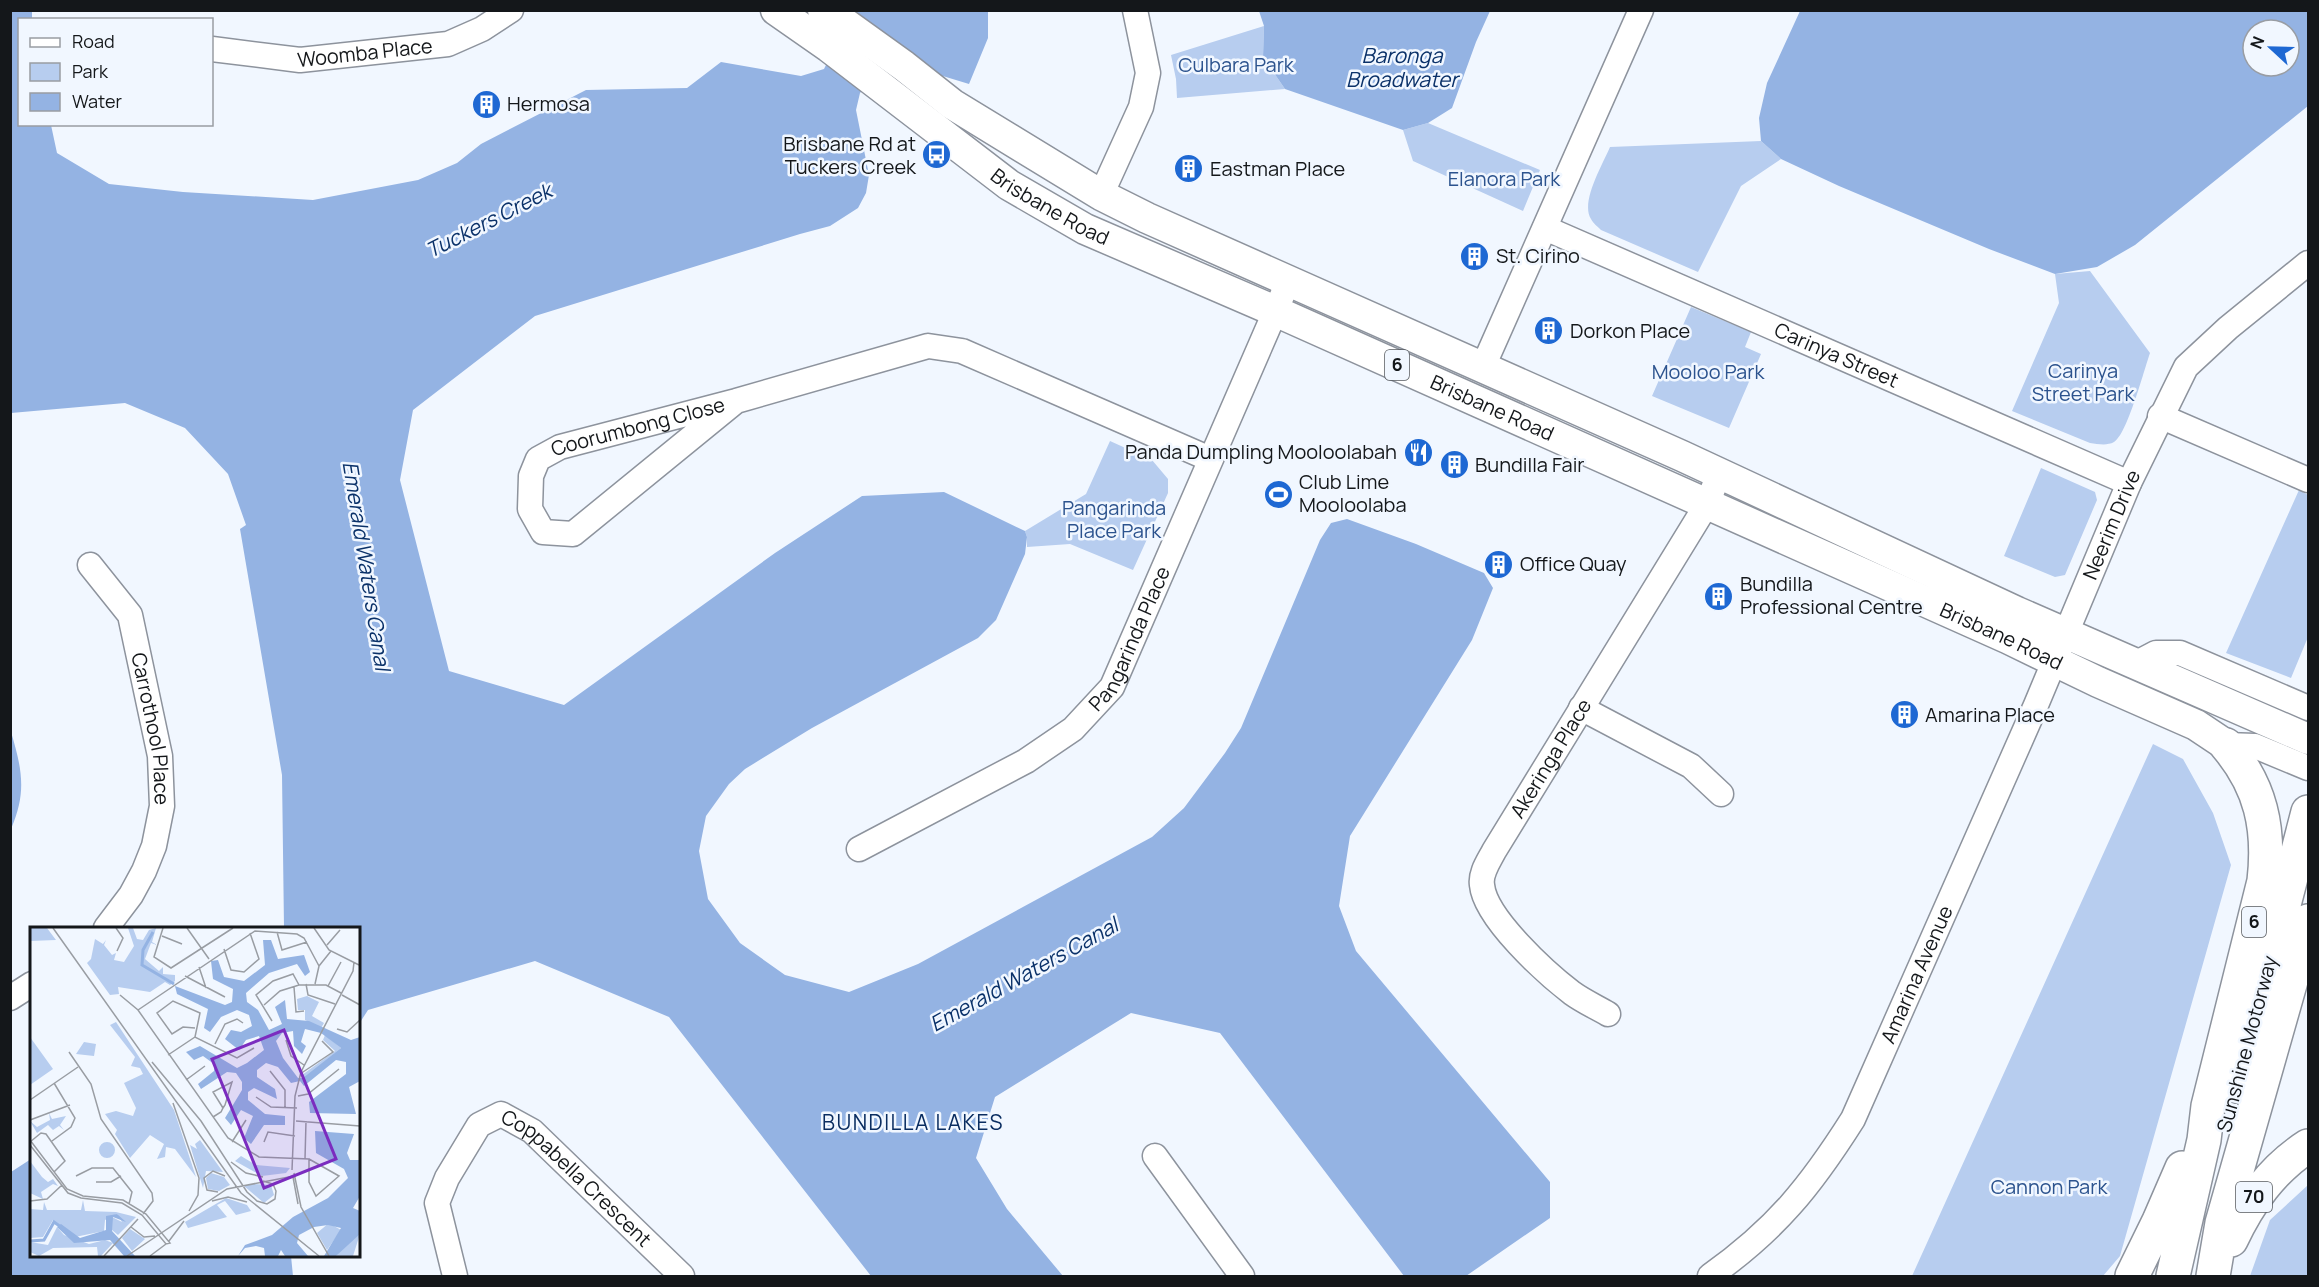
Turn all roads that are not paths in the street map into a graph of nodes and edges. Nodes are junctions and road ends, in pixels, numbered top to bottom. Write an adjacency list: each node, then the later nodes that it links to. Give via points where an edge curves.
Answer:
1 (511, 10): 6 (street, Woomba Place, via 448,44 300,60)
2 (1135, 10): 7 (street, via 1148,73 1141,107)
3 (1641, 10): 8 (street)
4 (777, 11): 5 (main road, Brisbane Road / 6)
5 (830, 26): 7 (main road, Brisbane Road / 6, via 904,66 952,104); 9 (main road, Brisbane Road / 6, via 878,85 1010,185)
6 (213, 50)
7 (1101, 195): 9 (main road); 11 (main road, Brisbane Road / 6)
8 (1545, 228): 13 (street); 19 (street, Carinya Street)
9 (1085, 229): 12 (main road, Brisbane Road / 6)
10 (2308, 263): 15 (street, Neerim Drive, via 2186,367)
11 (1288, 282): 12 (street, Pangarinda Place); 13 (main road, Brisbane Road / 6)
12 (1275, 311): 16 (street, Pangarinda Place); 20 (main road, Brisbane Road / 6)
13 (1482, 369): 17 (main road, Brisbane Road / 6)
14 (736, 401): 14 (street, Coorumbong Close, via 573,534 543,532 530,509 531,476 538,459 560,447); 16 (street, Coorumbong Close, via 928,346 962,351)
15 (2160, 416): 18 (street); 19 (street, Neerim Drive)
16 (1210, 459): 32 (street, Pangarinda Place, via 1112,687 1073,729 1026,761)
17 (1719, 474): 20 (street, Akeringa Place); 22 (main road, Brisbane Road / 6)
18 (2308, 480)
19 (2129, 483): 22 (street, Neerim Drive)
20 (1707, 504): 23 (main road, Brisbane Road / 6); 25 (street, Akeringa Place)
21 (90, 565): 34 (street, Carrothool Place, via 130,615 160,766 162,806 144,871)
22 (2066, 633): 23 (street, Amarina Avenue); 24 (main road, Brisbane Road / 6)
23 (2054, 661): 28 (main road, Brisbane Road / 6, via 2196,725); 45 (street, Amarina Avenue, via 1853,1119 1784,1215)
24 (2135, 664): 26 (street, via 2156,654 2180,653); 27 (main road, Brisbane Road / 6)
25 (1581, 708): 30 (street, via 1691,766); 37 (street, Akeringa Place, via 1494,851 1481,883 1488,906 1525,950 1574,994)
26 (2308, 708)
27 (2308, 739)
28 (2226, 745): 29 (street, via 2255,746); 38 (highway, 6, via 2255,790 2264,826 2266,864)
29 (2308, 768)
30 (1721, 794)
31 (2308, 812): 48 (highway, Sunshine Motorway)
32 (859, 849)
33 (2308, 921): 41 (highway, Sunshine Motorway, via 2222,1223)
34 (107, 927)
35 (30, 985): 36 (street)
36 (10, 998)
37 (1608, 1014)
38 (2208, 1106): 46 (highway); 47 (highway, 6, via 2205,1140)
39 (2308, 1146): 41 (highway, 70, via 2274,1173 2255,1196)
40 (1155, 1156): 44 (street)
41 (2215, 1269)
42 (455, 1276): 43 (street, Coppabella Crescent, via 437,1203 478,1125 501,1114 532,1131)
43 (681, 1276)
44 (1242, 1276)
45 (1710, 1276)
46 (2132, 1276)
47 (2173, 1276)
48 (2187, 1276)

